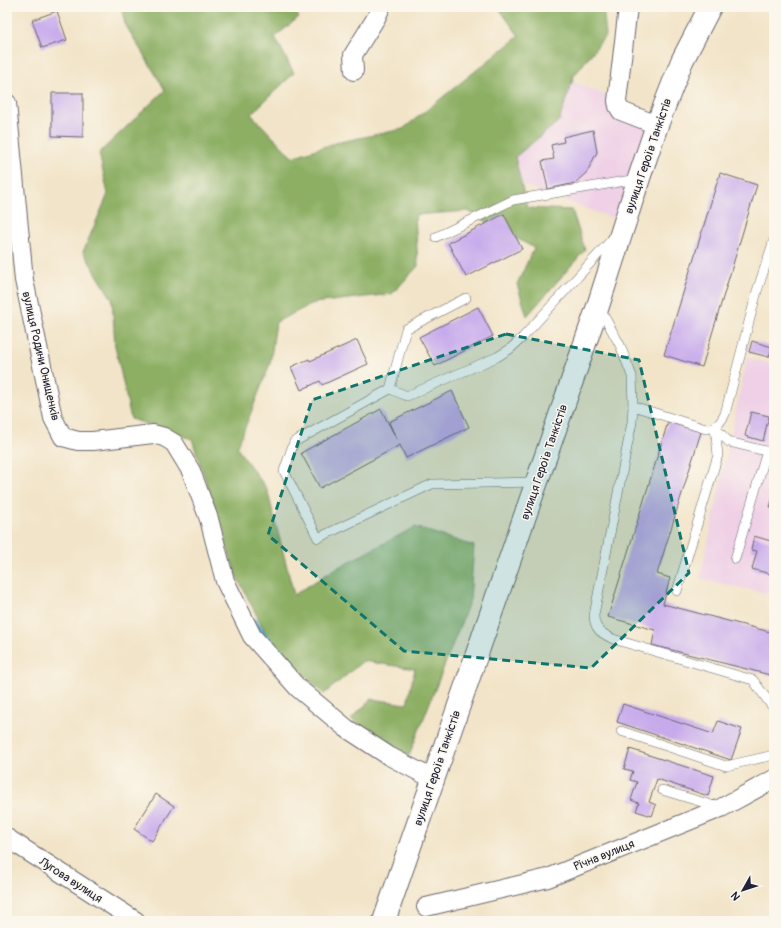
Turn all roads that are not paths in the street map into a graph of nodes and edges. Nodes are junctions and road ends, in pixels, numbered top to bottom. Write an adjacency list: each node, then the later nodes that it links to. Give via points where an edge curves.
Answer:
1 (381, 7): 4 (street, via 353,55)
2 (628, 7): 6 (street, via 618,106 621,111)
3 (710, 7): 6 (main road, вулиця Героїв Танкістів, via 682,61)
4 (354, 71)
5 (7, 103): 23 (street, вулиця Родини Онищенків, via 24,280 53,418 63,437 93,441 153,434 164,436 174,443 191,471 209,519 225,581 252,636 298,688 346,728 389,756)
6 (657, 125): 7 (main road, вулиця Героїв Танкістів)
7 (639, 178): 8 (main road, вулиця Героїв Танкістів); 9 (lane, via 513,200)
8 (625, 225): 12 (main road, вулиця Героїв Танкістів); 13 (lane, via 510,348 497,357 407,396)
9 (436, 237)
10 (774, 240): 15 (lane, via 757,291 725,414)
11 (466, 298): 13 (lane, via 406,329)
12 (598, 306): 14 (lane, via 620,345 632,376); 17 (main road, вулиця Героїв Танкістів)
13 (390, 389): 17 (lane, via 294,442 284,471 318,538 432,484)
14 (633, 406): 15 (lane, via 706,429); 20 (lane, via 594,624 599,632 613,639 753,680)
15 (715, 428): 16 (lane, via 729,442); 19 (lane, via 718,455)
16 (770, 452): 18 (lane)
17 (537, 482): 23 (main road, вулиця Героїв Танкістів)
18 (735, 559)
19 (677, 591)
20 (774, 706)
21 (621, 731): 22 (lane, via 726,766)
22 (774, 755)
23 (433, 779): 30 (main road, вулиця Героїв Танкістів)
24 (774, 779): 26 (street, Річна вулиця)
25 (662, 790): 26 (lane)
26 (721, 808): 28 (street, Річна вулиця, via 548,878)
27 (7, 838): 29 (street, Лугова вулиця)
28 (426, 907)
29 (136, 921)
30 (384, 921)

